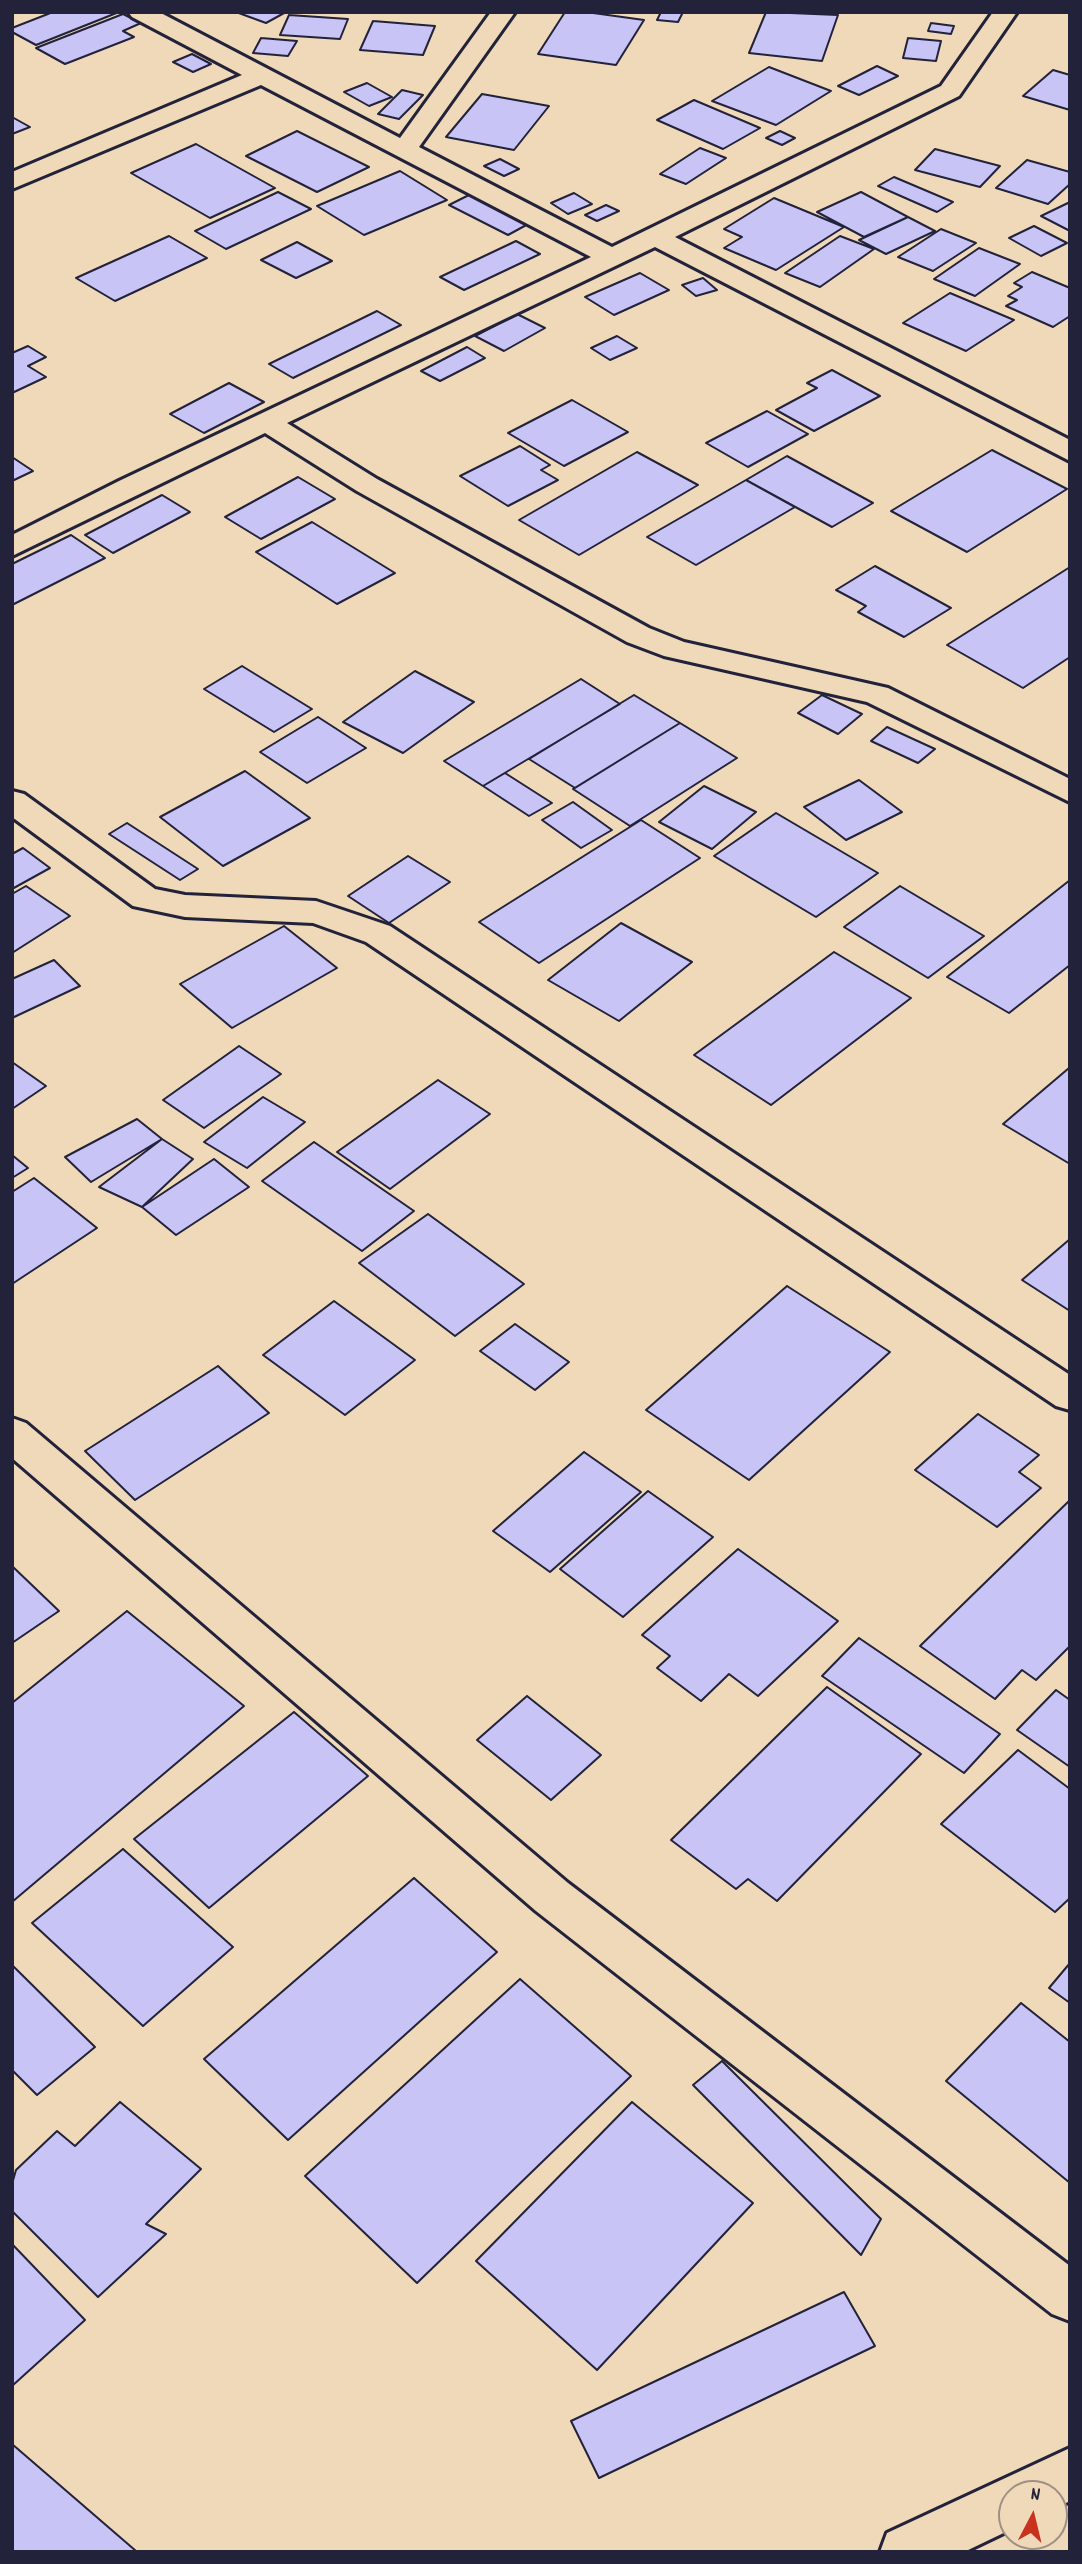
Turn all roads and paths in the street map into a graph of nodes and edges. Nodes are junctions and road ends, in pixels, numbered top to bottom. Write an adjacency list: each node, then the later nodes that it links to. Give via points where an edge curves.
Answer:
1 (140, 12): 4 (street)
2 (503, 12): 5 (street)
3 (1005, 12): 7 (street, via 950,91)
4 (261, 76): 5 (street); 6 (street)
5 (404, 150): 8 (street)
6 (12, 181)
7 (654, 237): 8 (street); 10 (street)
8 (612, 258): 9 (street)
9 (265, 422): 11 (street); 12 (street, via 367,485 638,635 676,649 877,695)
10 (1070, 452)
11 (12, 547)
12 (1070, 792)
13 (12, 801): 14 (street, via 145,898 185,906 316,912 379,934)
14 (1070, 1395)
15 (12, 1434): 16 (street, via 552,1897)
16 (1070, 2297)
17 (998, 2508): 18 (street)
18 (906, 2552)

